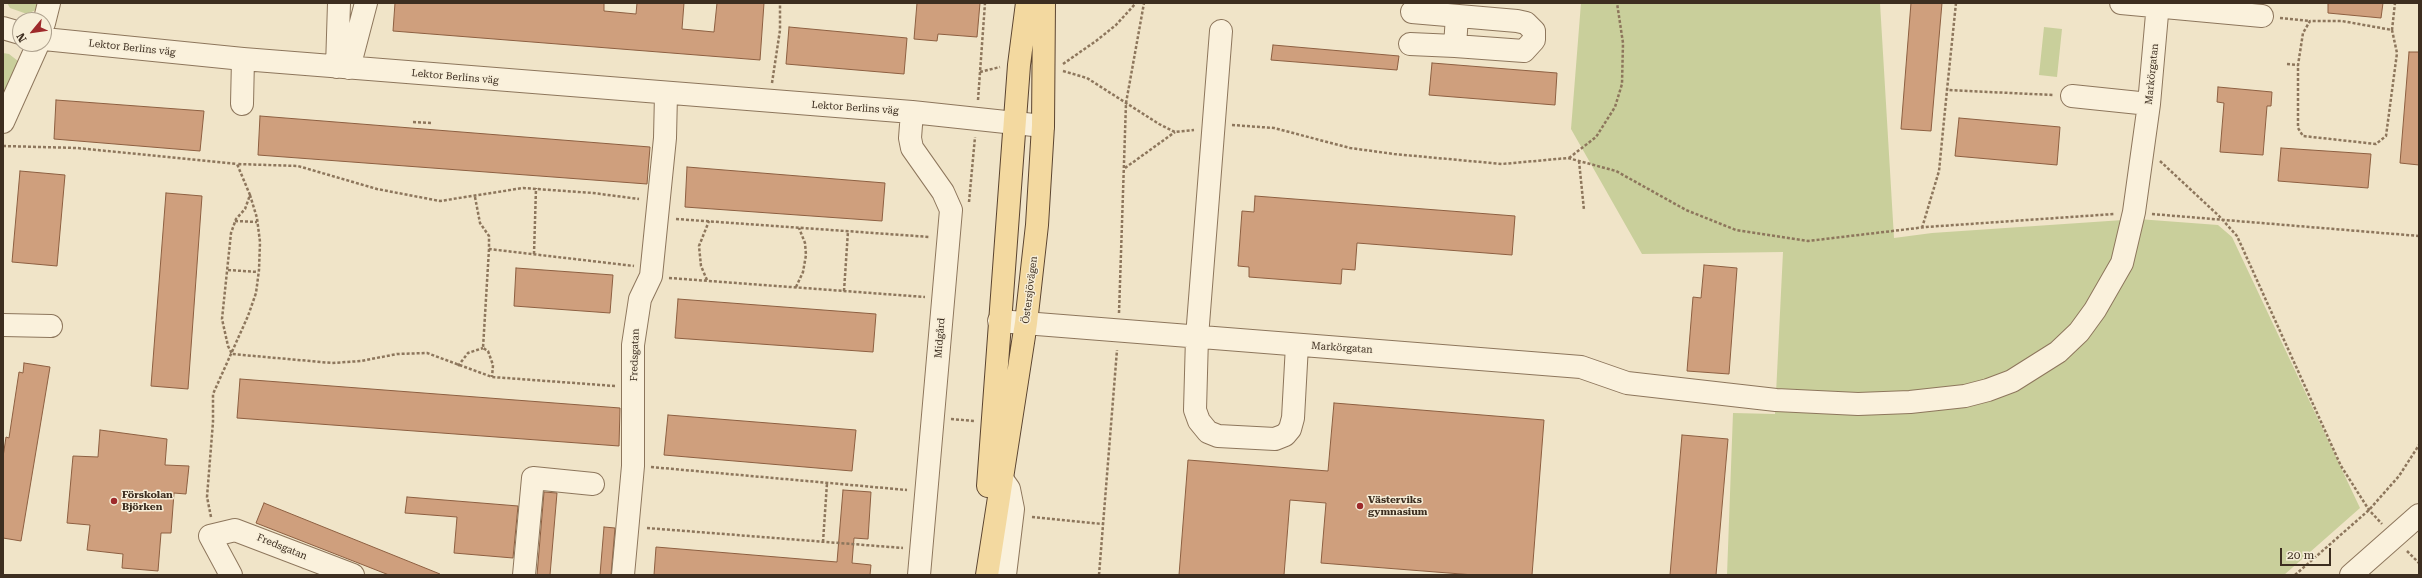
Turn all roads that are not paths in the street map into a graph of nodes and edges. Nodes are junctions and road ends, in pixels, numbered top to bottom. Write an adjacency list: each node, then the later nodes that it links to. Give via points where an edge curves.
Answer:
1 (339, 3): 16 (street)
2 (366, 3): 16 (street)
3 (1027, 3): 23 (main road, via 1019,65)
4 (1044, 3): 24 (main road, Östersjövägen, via 1049,68)
5 (2121, 3): 6 (street)
6 (2158, 5): 9 (street); 20 (street, Markörgatan)
7 (1412, 12): 8 (street)
8 (1457, 16): 13 (street); 13 (street, via 1526,23 1534,31 1534,40 1524,51)
9 (2262, 16)
10 (1221, 31): 29 (street)
11 (52, 40): 15 (street, Lektor Berlins väg)
12 (1410, 44): 13 (street)
13 (1455, 46)
14 (34, 52): 22 (street)
15 (244, 60): 16 (street, Lektor Berlins väg); 19 (street)
16 (343, 68): 17 (street, Lektor Berlins väg)
17 (666, 94): 21 (street, Lektor Berlins väg); 37 (street, Fredsgatan, via 665,138 652,273 640,299 633,345 633,466)
18 (2072, 96): 20 (street)
19 (242, 104)
20 (2149, 104): 30 (street, Markörgatan, via 2134,212 2122,262 2095,310 2079,332 2058,352 2012,381 1988,390 1942,398 1858,404 1776,400 1627,383 1581,368)
21 (912, 112): 23 (street, Lektor Berlins väg); 38 (street, Midgård, via 912,148 943,192 951,210)
22 (3, 122)
23 (1016, 123): 24 (street, Lektor Berlins väg); 25 (main road)
24 (1043, 126): 26 (main road, Östersjövägen, via 1037,225)
25 (999, 320): 26 (street, Markörgatan); 39 (main road)
26 (1026, 323): 29 (street, Markörgatan); 31 (main road, Östersjövägen)
27 (3, 325): 28 (street)
28 (51, 326)
29 (1197, 337): 30 (street, Markörgatan); 30 (street, via 1195,410 1199,421 1208,432 1218,436 1275,439 1285,435 1293,418)
30 (1297, 345)
31 (1002, 479): 40 (main road, Östersjövägen); 41 (street, via 1009,489 1013,509)
32 (593, 484): 36 (street, via 533,478)
33 (2419, 515): 42 (street)
34 (231, 575): 35 (street, Fredsgatan, via 212,536 235,530)
35 (353, 575)
36 (524, 575)
37 (623, 575)
38 (919, 575)
39 (982, 575)
40 (987, 575)
41 (1005, 575)
42 (2351, 575)

